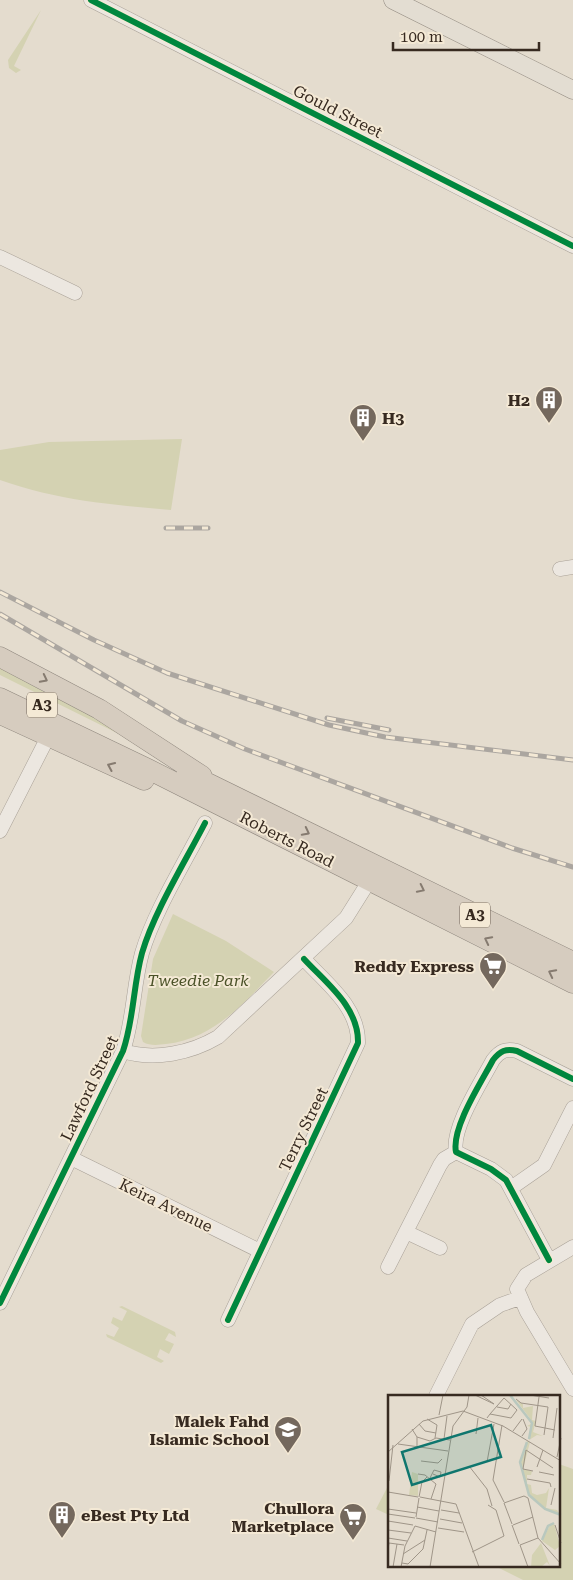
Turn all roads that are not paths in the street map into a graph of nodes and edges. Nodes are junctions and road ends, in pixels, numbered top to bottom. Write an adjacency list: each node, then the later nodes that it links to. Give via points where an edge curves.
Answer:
1 (91, 0): 4 (street, Gould Street)
2 (393, 0): 3 (main road)
3 (573, 90)
4 (573, 246)
5 (0, 257): 6 (street)
6 (75, 293)
7 (0, 657): 13 (highway, one-way to 13, via 99,709)
8 (0, 684): 11 (highway, Roberts Road / A3)
9 (0, 698): 11 (highway, Roberts Road / A3)
10 (0, 714): 12 (highway)
11 (82, 730): 13 (highway, Roberts Road / A3)
12 (48, 737): 13 (highway, one-way to 12, via 142,780); 15 (street)
13 (218, 795): 16 (highway, Roberts Road / A3)
14 (205, 823): 20 (street, Lawford Street, via 146,942 132,1022)
15 (0, 831)
16 (373, 874): 17 (street, via 346,918); 18 (highway, Roberts Road / A3, one-way to 18); 19 (highway, Roberts Road / A3, one-way to 16)
17 (304, 959): 20 (street, via 212,1041 166,1054); 29 (street, Terry Street, via 354,1015 358,1043)
18 (573, 962)
19 (573, 983)
20 (123, 1051): 24 (street, Lawford Street)
21 (573, 1080): 23 (street, via 513,1050 500,1051 458,1129)
22 (573, 1108): 25 (street, via 544,1165)
23 (456, 1152): 25 (street, via 499,1173); 26 (street, via 440,1165)
24 (71, 1158): 29 (street, Keira Avenue); 33 (street, Lawford Street)
25 (511, 1188): 30 (street)
26 (406, 1232): 28 (street); 31 (street)
27 (573, 1247): 30 (street)
28 (440, 1248)
29 (260, 1251): 34 (street, Terry Street)
30 (549, 1260): 32 (street, via 522,1279 517,1289)
31 (388, 1267)
32 (520, 1298): 35 (street); 36 (street, via 500,1304 472,1324)
33 (0, 1303)
34 (228, 1320)
35 (573, 1389)
36 (436, 1395)

